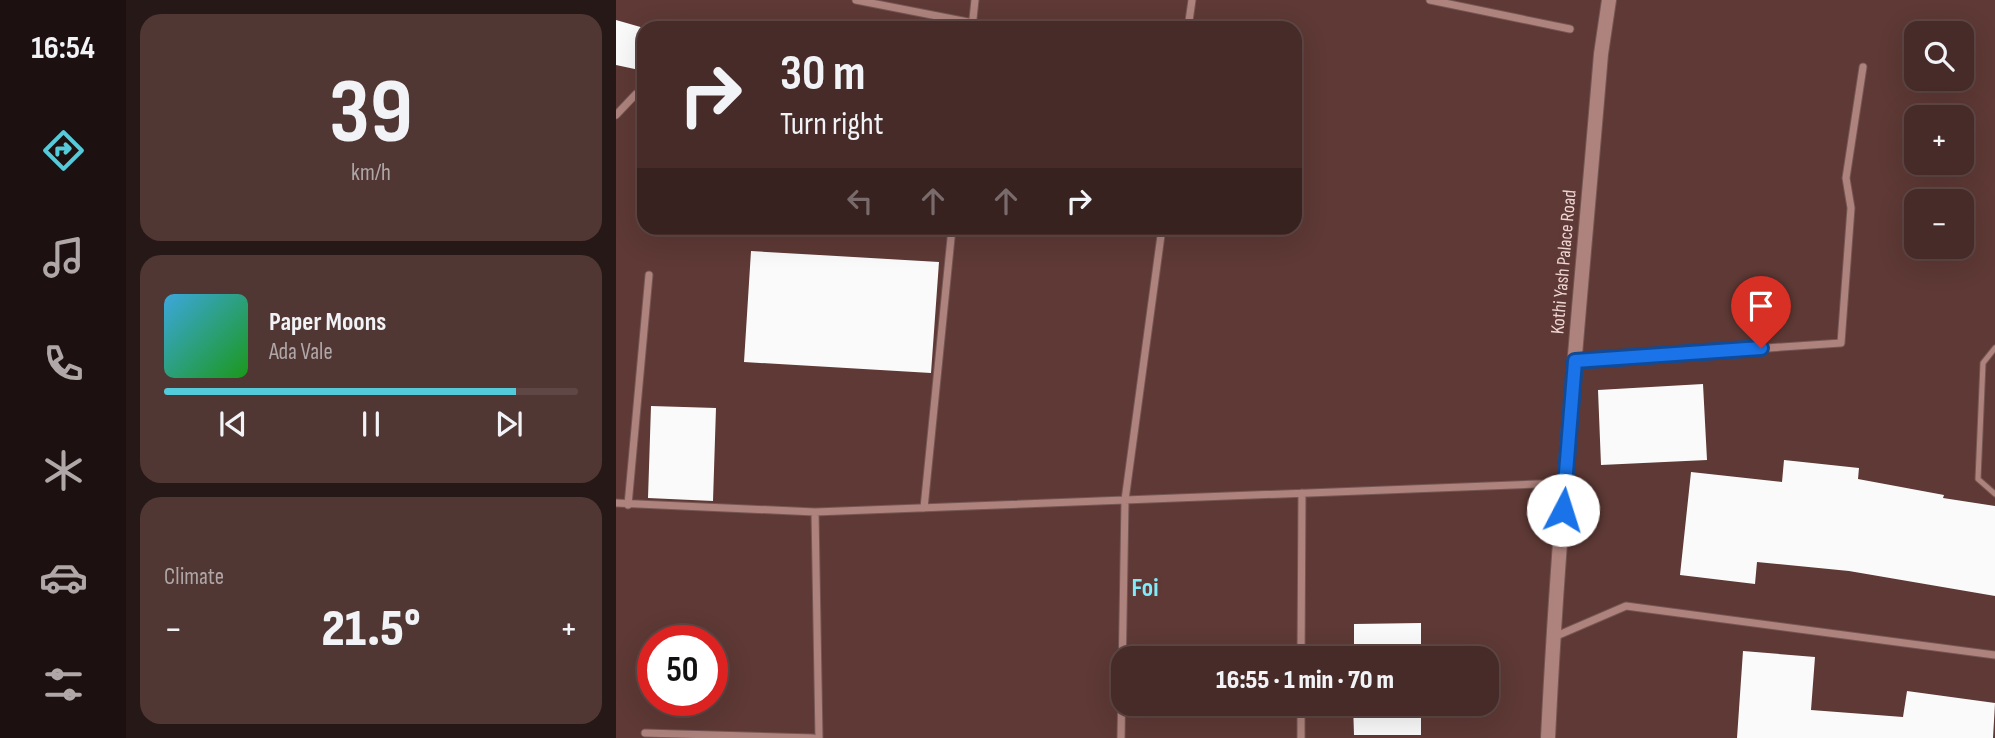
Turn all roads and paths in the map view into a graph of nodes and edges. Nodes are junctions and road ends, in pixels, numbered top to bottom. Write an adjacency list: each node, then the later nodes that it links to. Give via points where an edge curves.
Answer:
1 (856, 0): 6 (street)
2 (975, 0): 7 (street)
3 (1192, 0): 8 (street)
4 (1430, 0): 9 (street)
5 (1609, 0): 17 (main road, Kothi Yash Palace Road)
6 (954, 21)
7 (973, 21)
8 (1189, 21)
9 (1570, 29)
10 (1863, 67): 17 (street, via 1846,178 1851,208 1841,343)
11 (637, 94): 12 (street)
12 (616, 115)
13 (951, 235): 24 (street)
14 (1161, 235): 21 (street)
15 (649, 275): 23 (street)
16 (1995, 348): 20 (lane, via 1983,363 1978,479)
17 (1575, 361): 18 (main road, Kothi Yash Palace Road)
18 (1565, 483): 19 (street); 26 (main road, Kothi Yash Palace Road)
19 (1302, 493): 21 (street); 27 (street)
20 (1995, 494)
21 (1125, 500): 24 (street); 33 (street)
22 (616, 503): 23 (street)
23 (628, 505): 25 (street)
24 (924, 508): 25 (street)
25 (815, 512): 32 (street)
26 (1553, 638): 28 (street, via 1626,606); 35 (main road, Kothi Yash Palace Road)
27 (1301, 646)
28 (1995, 655)
29 (1301, 716): 34 (street)
30 (645, 733): 31 (street)
31 (813, 738)
32 (819, 738)
33 (1121, 738)
34 (1301, 738)
35 (1548, 738)

